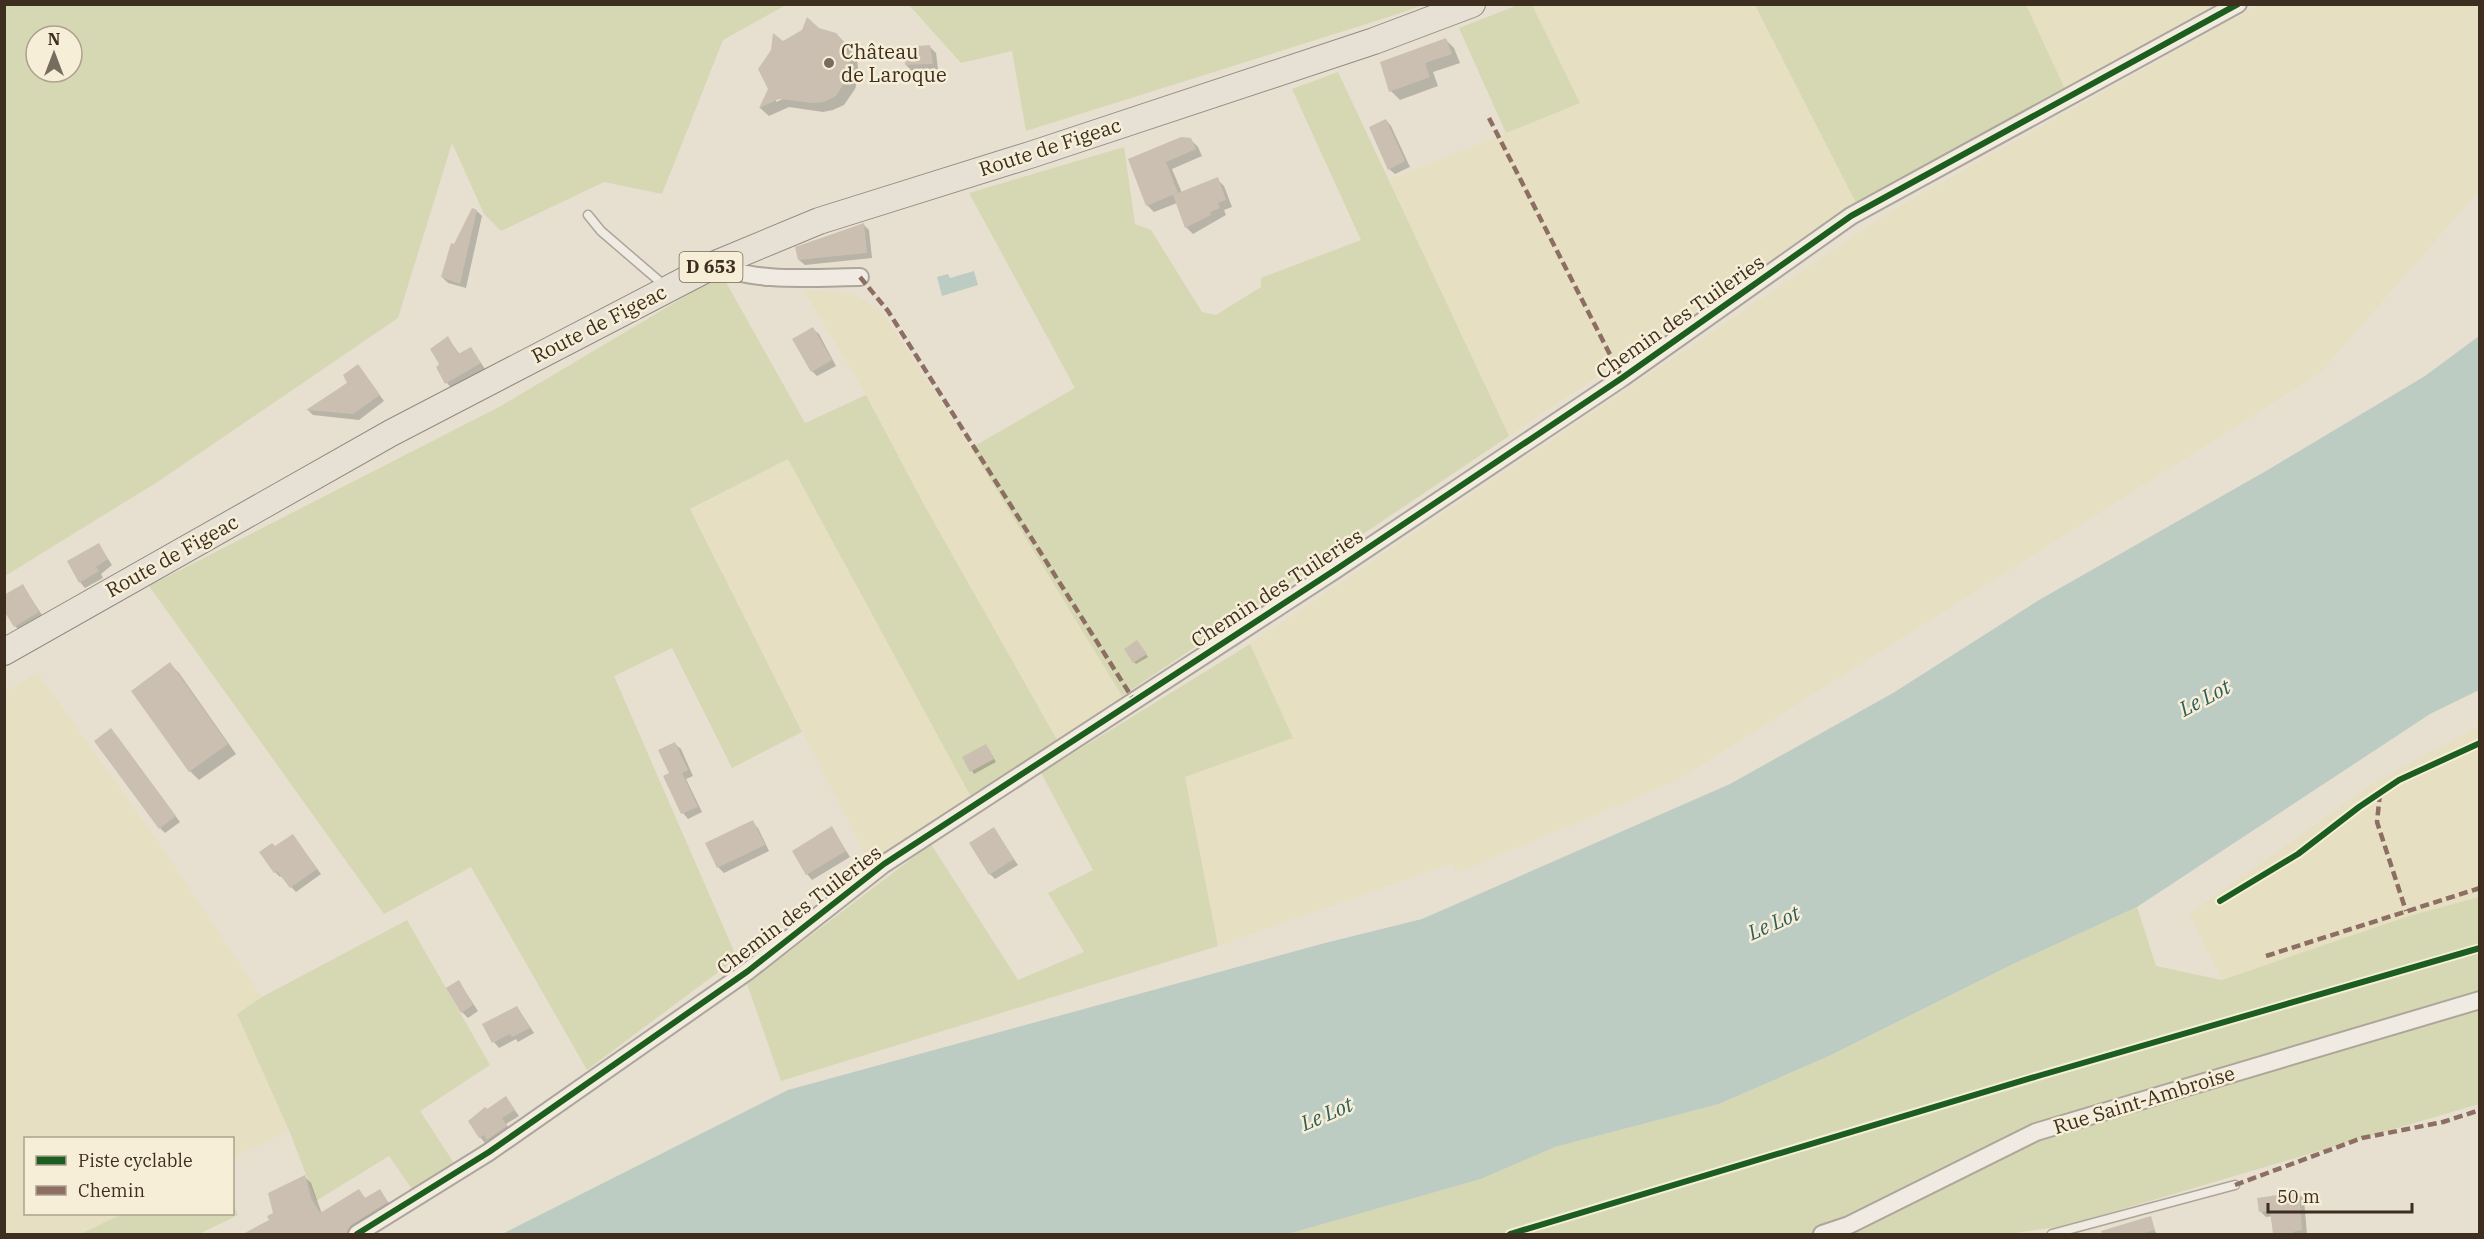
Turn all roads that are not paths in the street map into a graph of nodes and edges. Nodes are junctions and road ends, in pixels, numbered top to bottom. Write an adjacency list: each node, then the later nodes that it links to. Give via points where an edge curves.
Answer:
1 (1472, 4): 4 (main road, Route de Figeac / D 653, via 1374,41 1033,154 819,220)
2 (2238, 4): 10 (street, Chemin des Tuileries, via 1851,216 1622,378 884,864 748,971 489,1152)
3 (588, 215): 6 (lane)
4 (718, 263): 5 (street, via 726,270 773,278); 6 (main road, Route de Figeac / D 653)
5 (860, 277)
6 (668, 289): 7 (main road, Route de Figeac / D 653, via 391,433)
7 (4, 652)
8 (2480, 1000): 11 (street, Rue Saint-Ambroise, via 2036,1132 1849,1225)
9 (2235, 1185): 12 (lane)
10 (357, 1234)
11 (1822, 1234)
12 (2052, 1234)

